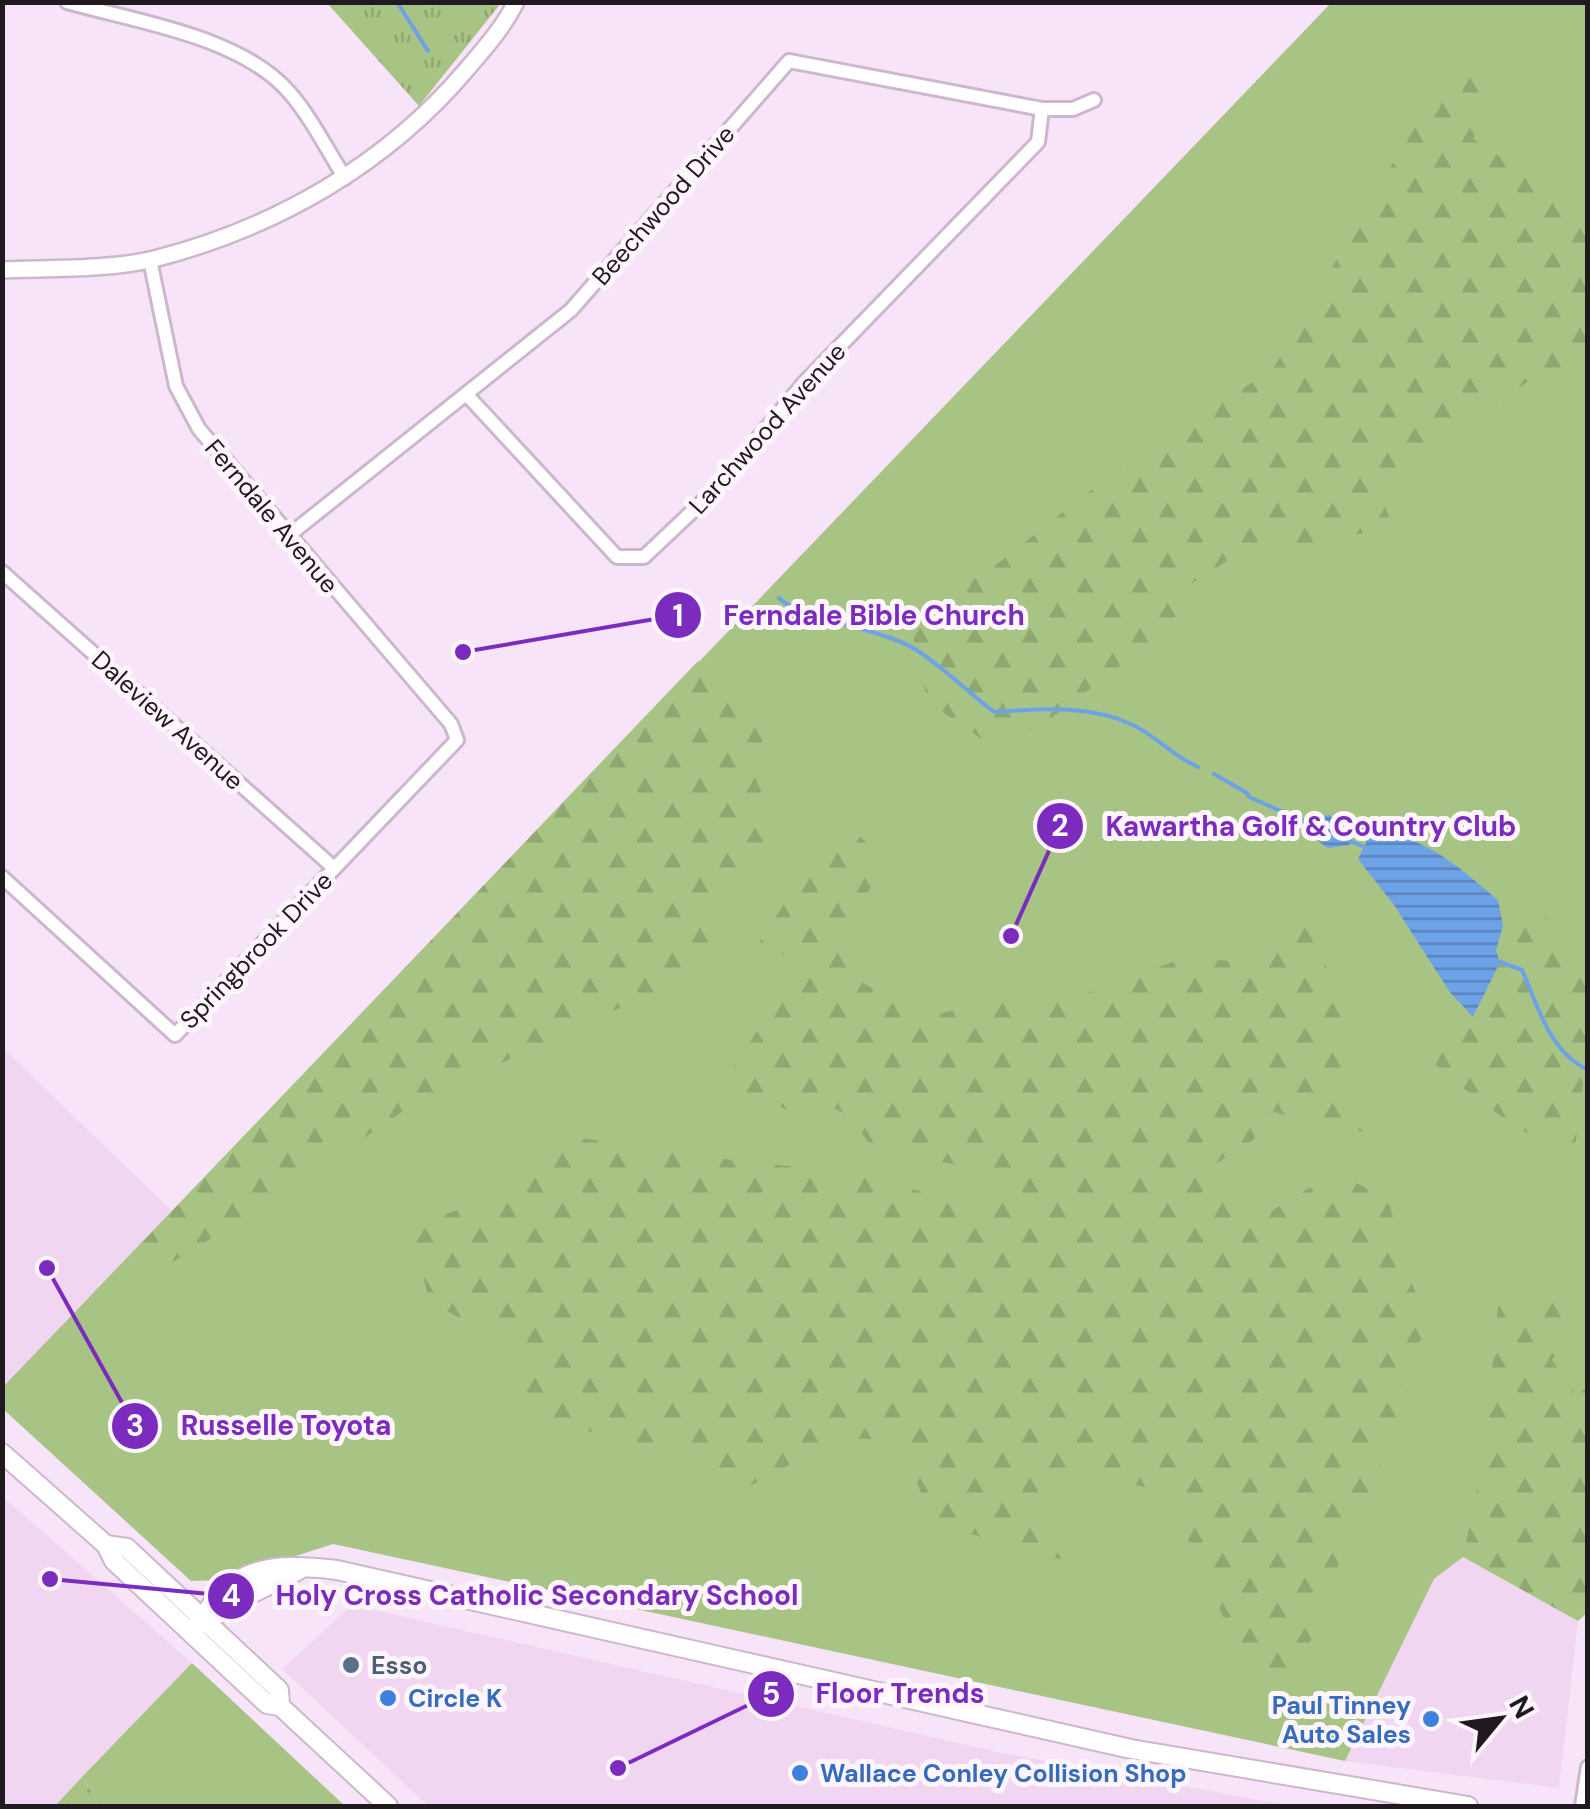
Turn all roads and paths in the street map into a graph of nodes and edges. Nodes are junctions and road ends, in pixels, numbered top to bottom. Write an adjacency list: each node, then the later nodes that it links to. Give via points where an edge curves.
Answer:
1 (67, 2): 5 (street, via 252,60 290,92)
2 (516, 2): 5 (street, via 436,106)
3 (1094, 100): 4 (street, Beechwood Drive, via 1073,109)
4 (1042, 109): 8 (street, Beechwood Drive, via 788,61 571,310); 8 (street, Larchwood Avenue, via 1038,142 644,557 617,558)
5 (344, 178): 6 (street, via 244,232)
6 (150, 260): 7 (street); 9 (street, Ferndale Avenue, via 176,386 198,429)
7 (2, 270)
8 (467, 395): 9 (street, Beechwood Drive)
9 (288, 536): 11 (street, Ferndale Avenue, via 451,724)
10 (2, 572): 12 (street, Daleview Avenue)
11 (457, 740): 12 (street, Springbrook Drive)
12 (334, 868): 13 (street, Springbrook Drive, via 175,1035)
13 (2, 877)
14 (2, 1453): 15 (main road, via 106,1545 114,1560)
15 (198, 1626): 17 (main road, via 267,1704 280,1706); 18 (main road, via 234,1582 272,1566 320,1568 1131,1749)
16 (1588, 1767): 19 (street)
17 (388, 1806)
18 (1468, 1806)
19 (1582, 1806)

